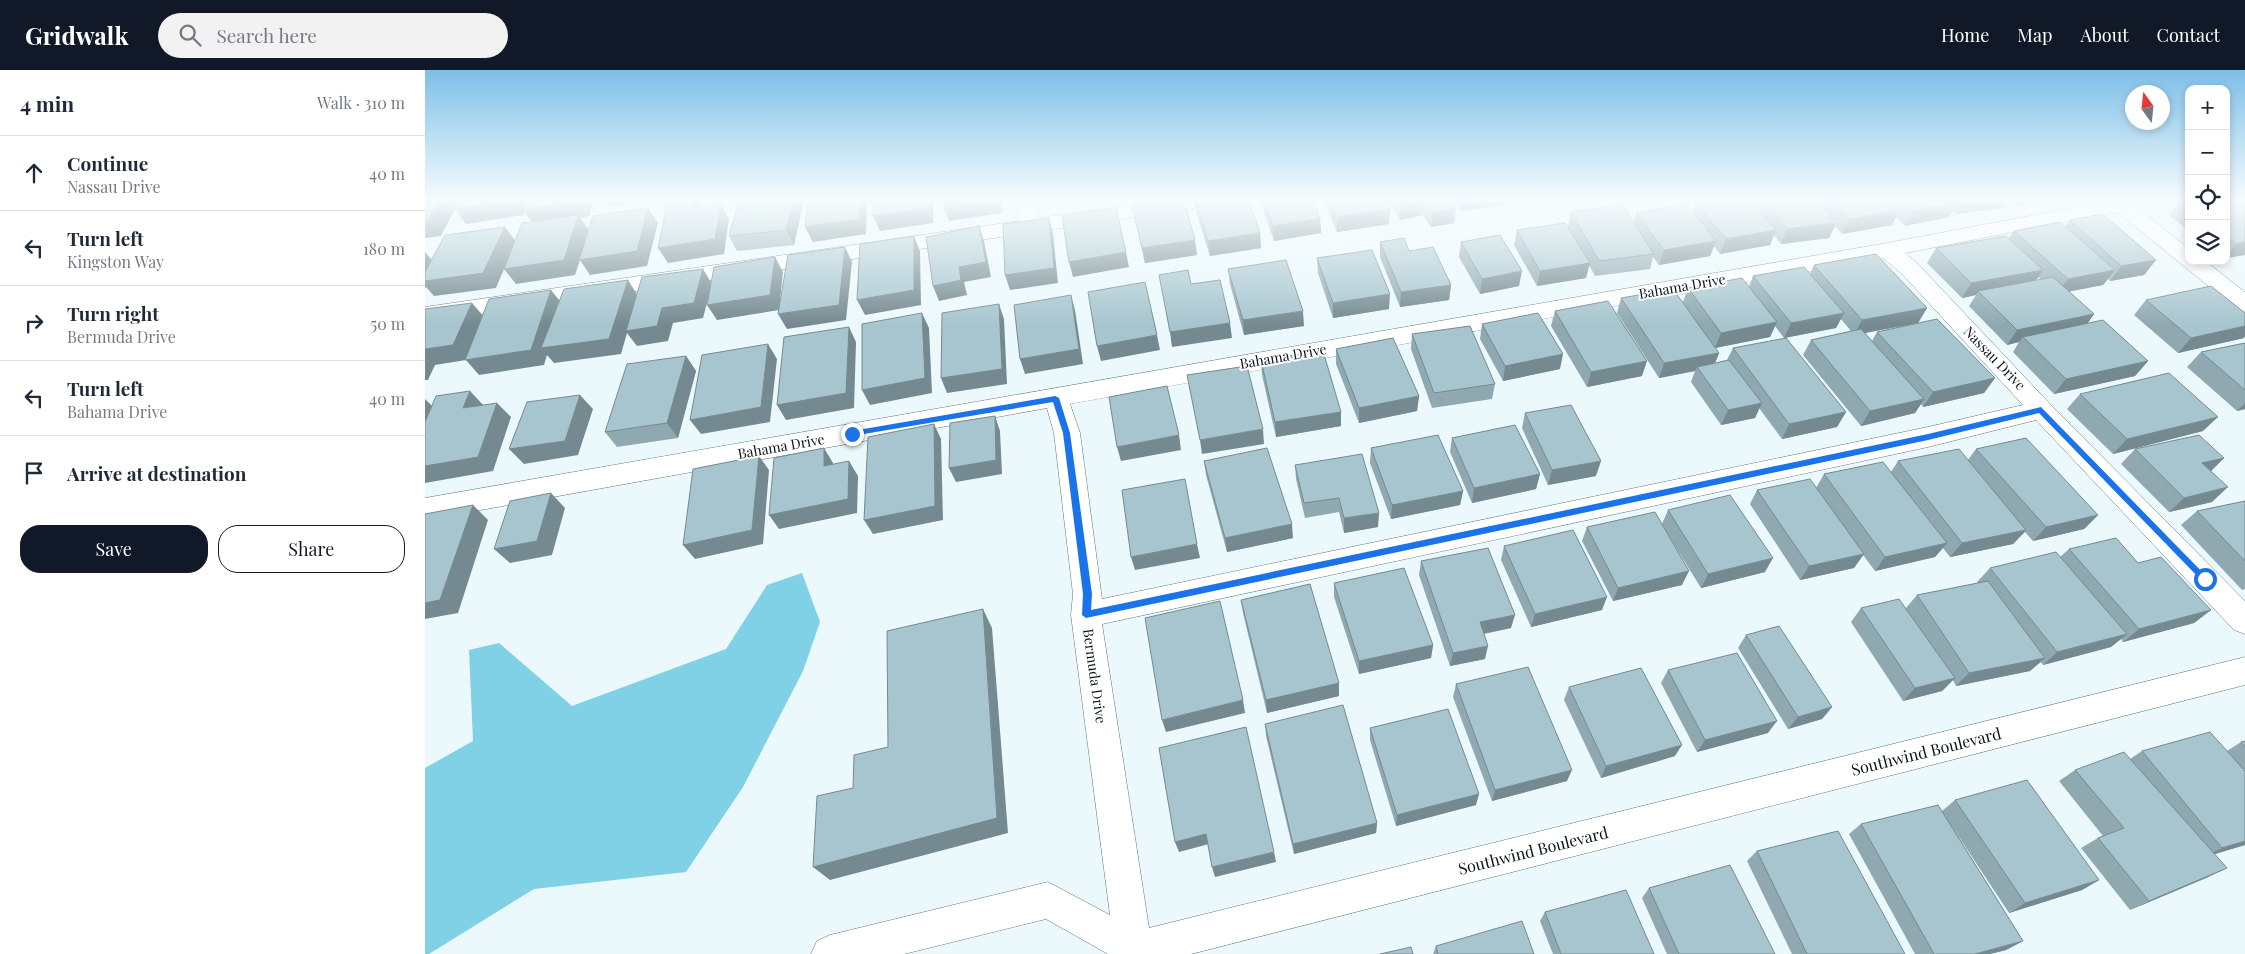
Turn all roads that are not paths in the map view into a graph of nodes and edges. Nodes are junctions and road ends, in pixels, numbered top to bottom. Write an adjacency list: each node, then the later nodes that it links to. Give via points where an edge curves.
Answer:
1 (920, 242): 8 (street)
2 (1917, 242): 4 (street, Bahama Drive)
3 (2170, 242): 5 (street)
4 (1887, 250): 9 (street, Bahama Drive); 10 (street, Nassau Drive, via 1910,269)
5 (2185, 257)
6 (2194, 265): 7 (street)
7 (2245, 304)
8 (425, 315)
9 (1055, 398): 11 (street, Bahama Drive); 12 (street, Bermuda Drive, via 1067,433 1088,594)
10 (2041, 410): 12 (street); 13 (street, Nassau Drive)
11 (425, 509)
12 (1086, 615): 15 (street, Bermuda Drive)
13 (2245, 621)
14 (2245, 671): 15 (street, Southwind Boulevard)
15 (1134, 951): 16 (street, via 1049,900)
16 (830, 954)

